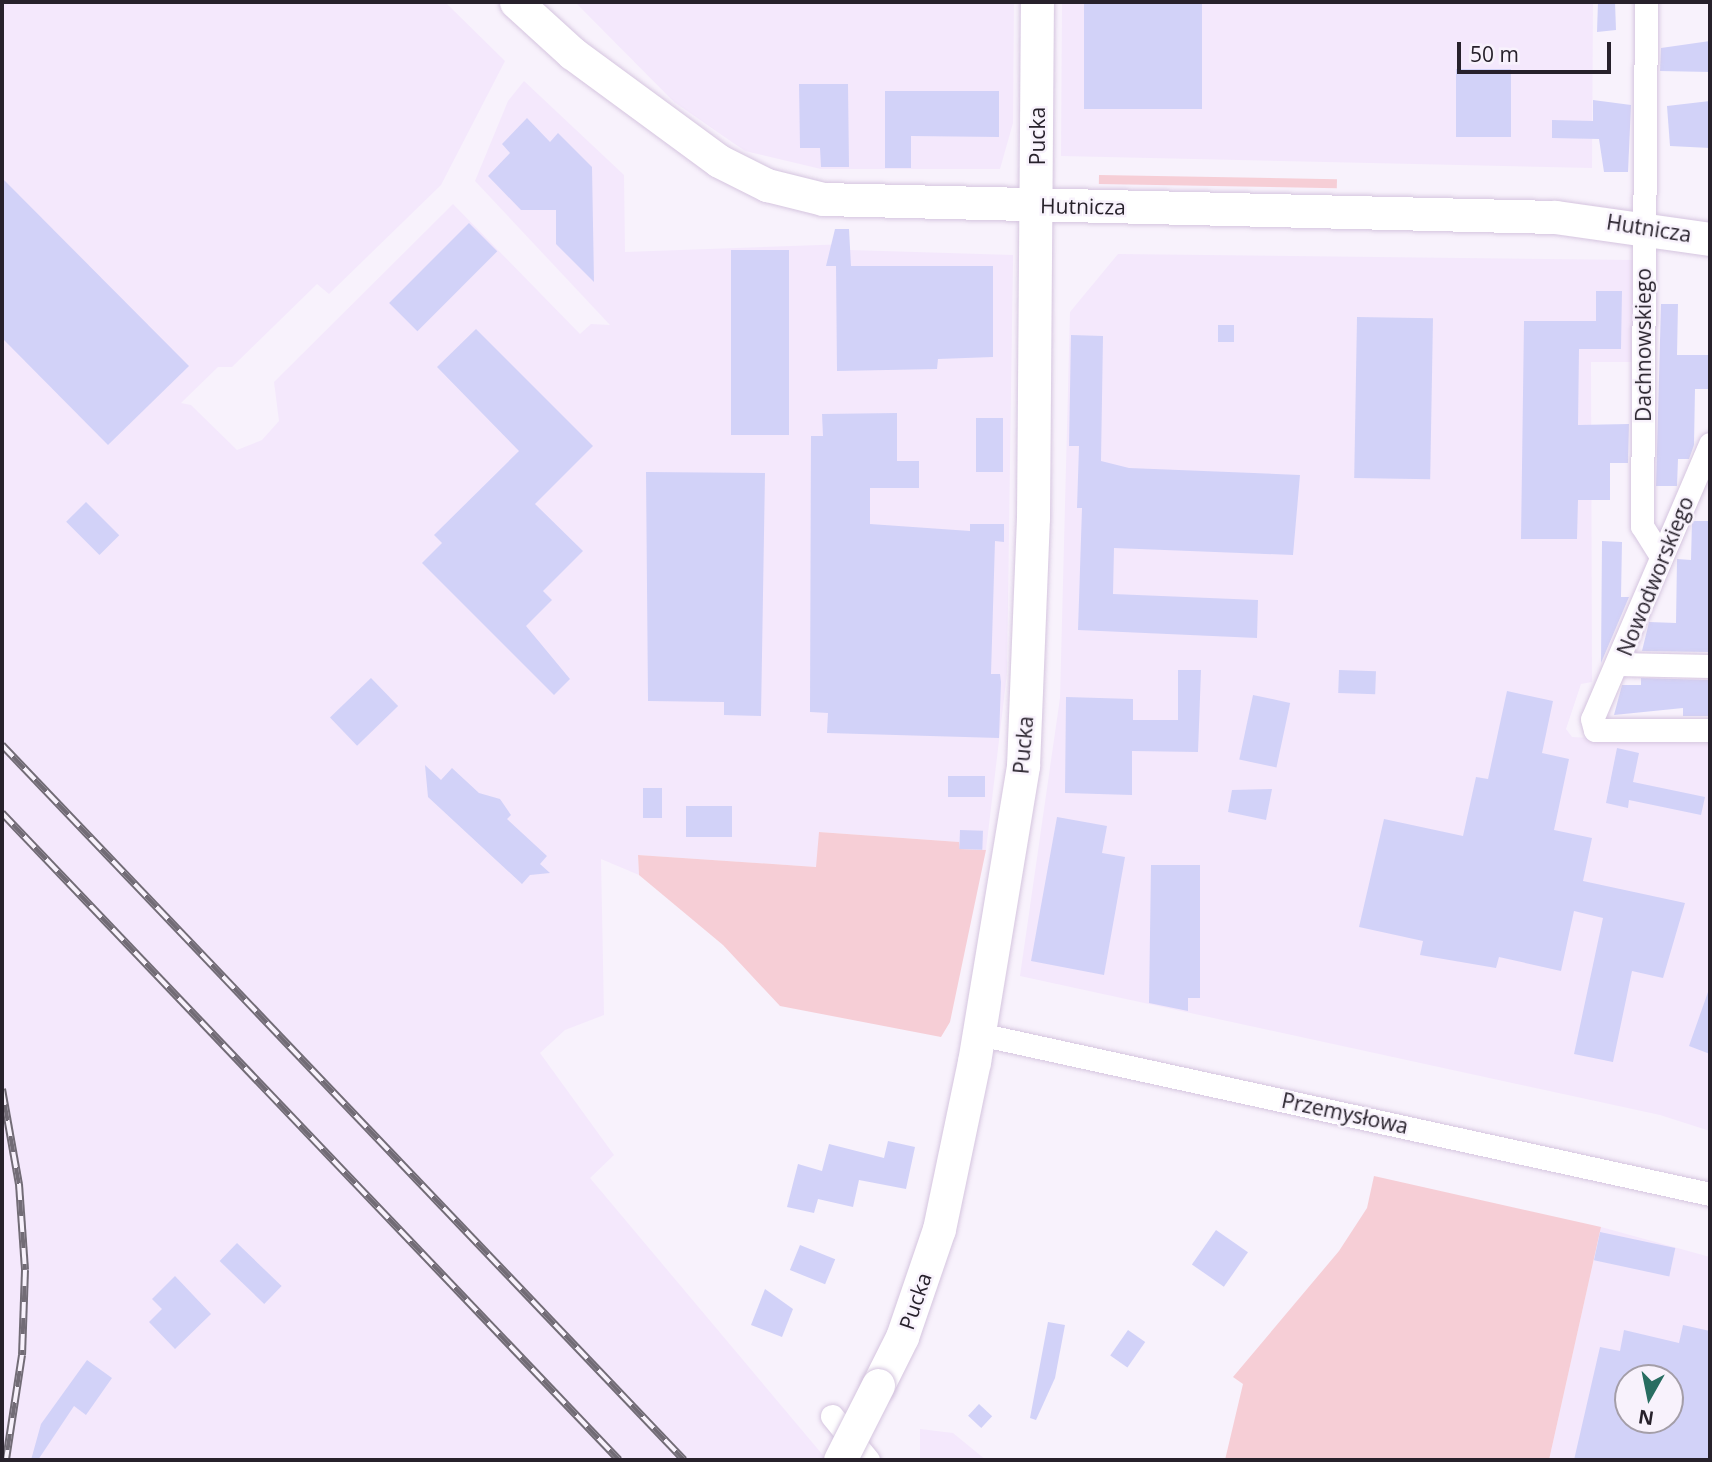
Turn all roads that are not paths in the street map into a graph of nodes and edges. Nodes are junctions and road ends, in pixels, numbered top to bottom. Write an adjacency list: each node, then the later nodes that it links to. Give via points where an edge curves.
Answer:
1 (516, 2): 4 (street, Hutnicza, via 572,53 719,162 767,185 860,203)
2 (1037, 2): 4 (street, Pucka)
3 (1646, 2): 5 (street, Dachnowskiego)
4 (1036, 205): 5 (street, Hutnicza, via 1485,214); 12 (street, Pucka, via 1025,743)
5 (1644, 225): 6 (street, Hutnicza); 8 (street, Dachnowskiego, via 1642,526)
6 (1710, 239)
7 (1710, 444): 8 (street, Nowodworskiego)
8 (1661, 556): 9 (street, Nowodworskiego)
9 (1618, 664): 10 (street, Nowodworskiego); 11 (street, via 1595,702 1595,730)
10 (1710, 666)
11 (1710, 730)
12 (979, 1034): 13 (street, Przemysłowa); 15 (street, Pucka, bridge, via 939,1228 902,1337)
13 (1710, 1194)
14 (832, 1416): 16 (street)
15 (840, 1460)
16 (868, 1460)

